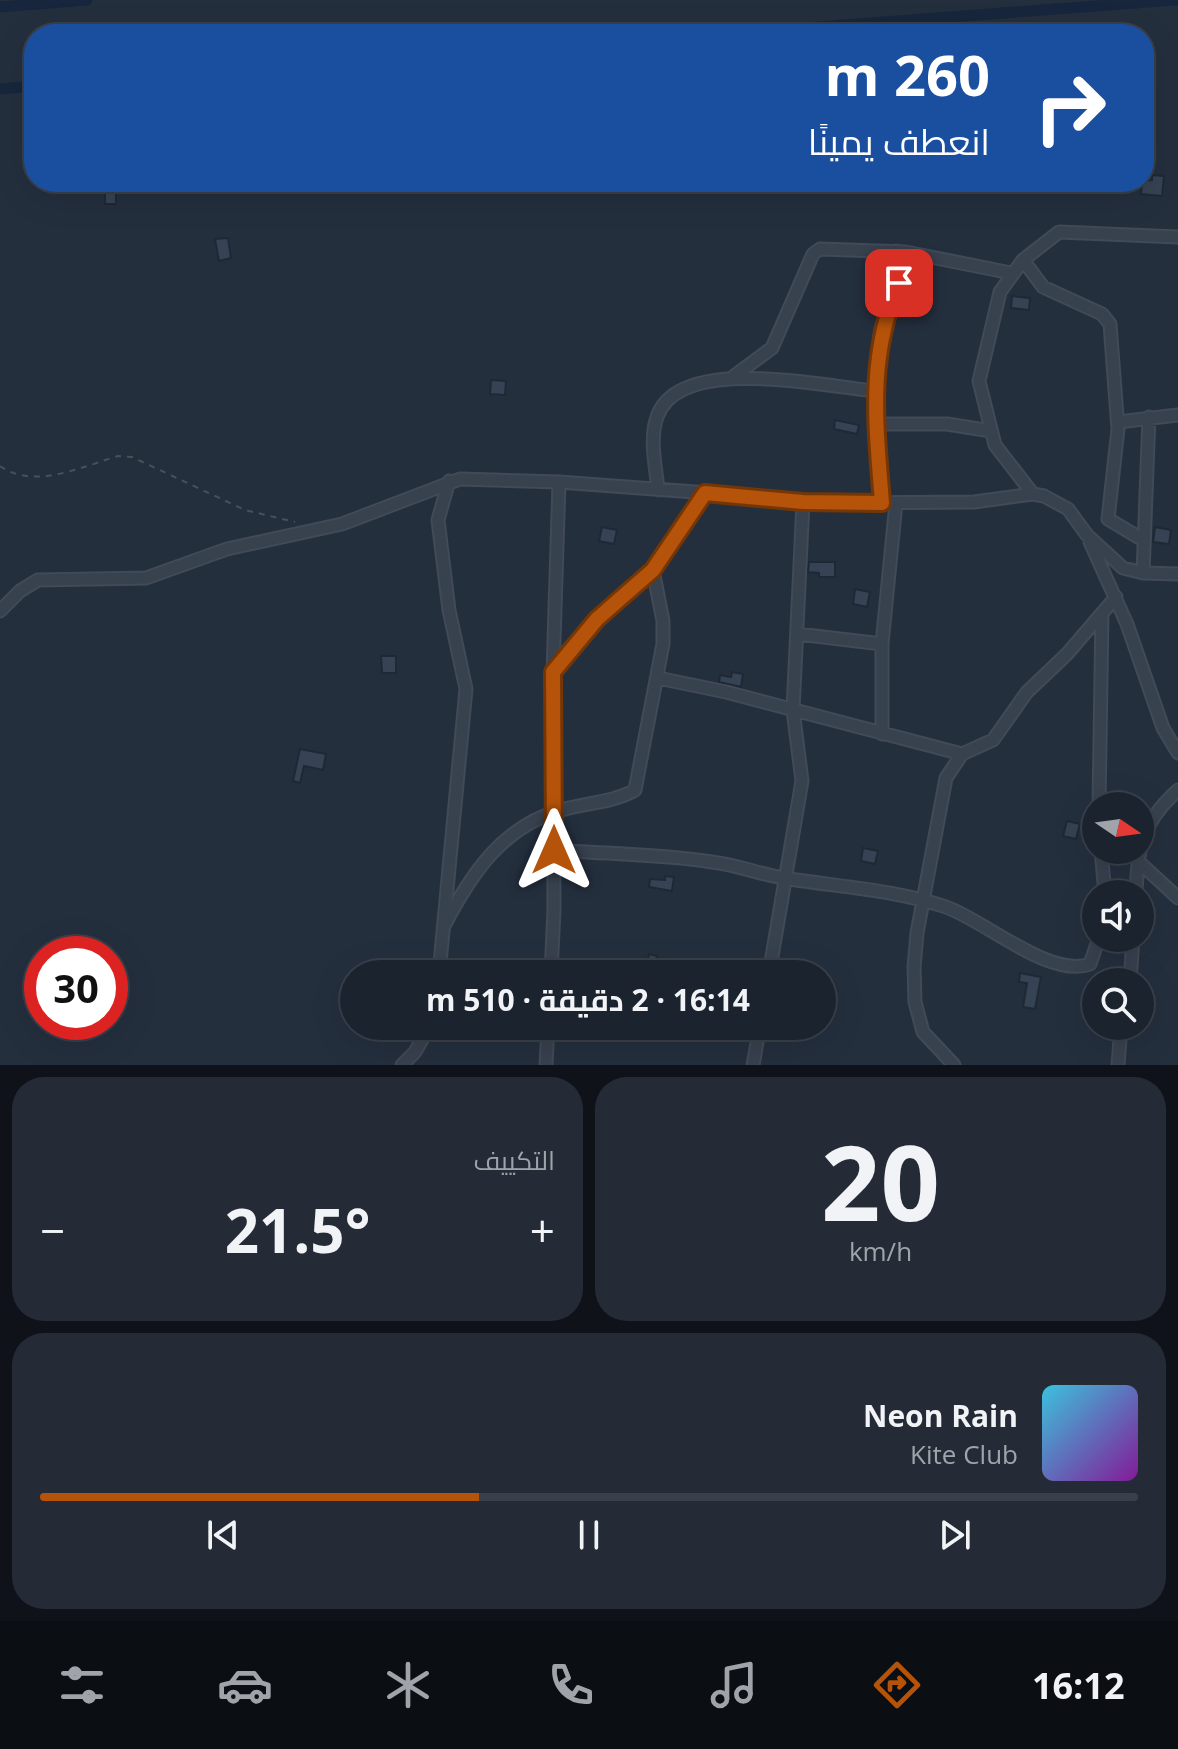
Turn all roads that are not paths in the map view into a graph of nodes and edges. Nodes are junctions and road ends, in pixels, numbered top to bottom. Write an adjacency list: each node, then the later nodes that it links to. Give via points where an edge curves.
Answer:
1 (1178, 237): 3 (street, via 1066,231 1052,235)
2 (896, 251): 4 (street); 5 (street, via 830,248 813,254 772,348); 6 (street, via 900,276 880,334)
3 (1023, 260): 4 (street); 9 (street, via 1043,287 1106,319)
4 (1011, 273): 11 (street, via 1000,292 980,373)
5 (734, 376): 6 (street); 14 (street, via 689,387 661,407 653,433)
6 (876, 391): 10 (street)
7 (1178, 415): 8 (street)
8 (1149, 417): 9 (street); 21 (street)
9 (1118, 422): 21 (street, via 1108,519)
10 (877, 424): 11 (street, via 947,424); 18 (street)
11 (991, 431): 16 (street, via 1003,459)
12 (449, 481): 13 (street); 26 (street, via 342,524 227,549 146,578 38,580); 45 (street, via 438,520 466,689)
13 (559, 482): 14 (street); 30 (street)
14 (658, 490): 15 (street)
15 (705, 493): 17 (street); 22 (street)
16 (1033, 494): 19 (street, via 985,502); 20 (street, via 1068,509)
17 (803, 502): 18 (street); 28 (street)
18 (882, 503): 19 (street)
19 (896, 503): 29 (street)
20 (1087, 535): 23 (street, via 1123,568); 25 (street)
21 (1143, 540): 23 (street)
22 (653, 570): 30 (street, via 597,619); 31 (street, via 663,621)
23 (1143, 573): 24 (street)
24 (1178, 574)
25 (1116, 597): 27 (street); 34 (street, via 1163,728)
26 (0, 611)
27 (1102, 613): 35 (street, via 1027,692 993,740); 37 (street)
28 (798, 634): 29 (street); 32 (street)
29 (882, 644): 33 (street)
30 (553, 672): 38 (street)
31 (658, 678): 32 (street); 38 (street, via 635,790)
32 (793, 710): 33 (street); 42 (street, via 802,781)
33 (882, 734): 35 (street)
34 (1178, 753)
35 (962, 754): 44 (street, via 946,778)
36 (1178, 790): 39 (street)
37 (1099, 792)
38 (554, 812): 40 (street); 45 (street, via 502,841 470,877)
39 (1154, 813)
40 (554, 850): 42 (street, via 708,861); 48 (street)
41 (1141, 864): 43 (street)
42 (786, 879): 44 (street); 49 (street)
43 (1178, 898)
44 (923, 901): 46 (street, via 972,918 1020,950 1055,962 1090,964); 57 (street, via 915,1002 923,1032)
45 (442, 931): 47 (street)
46 (1094, 952)
47 (440, 960)
48 (551, 960)
49 (772, 960)
50 (422, 1040): 54 (street)
51 (547, 1040): 55 (street)
52 (757, 1040): 56 (street)
53 (1120, 1040): 58 (street)
54 (402, 1065)
55 (546, 1065)
56 (753, 1065)
57 (954, 1065)
58 (1118, 1065)

